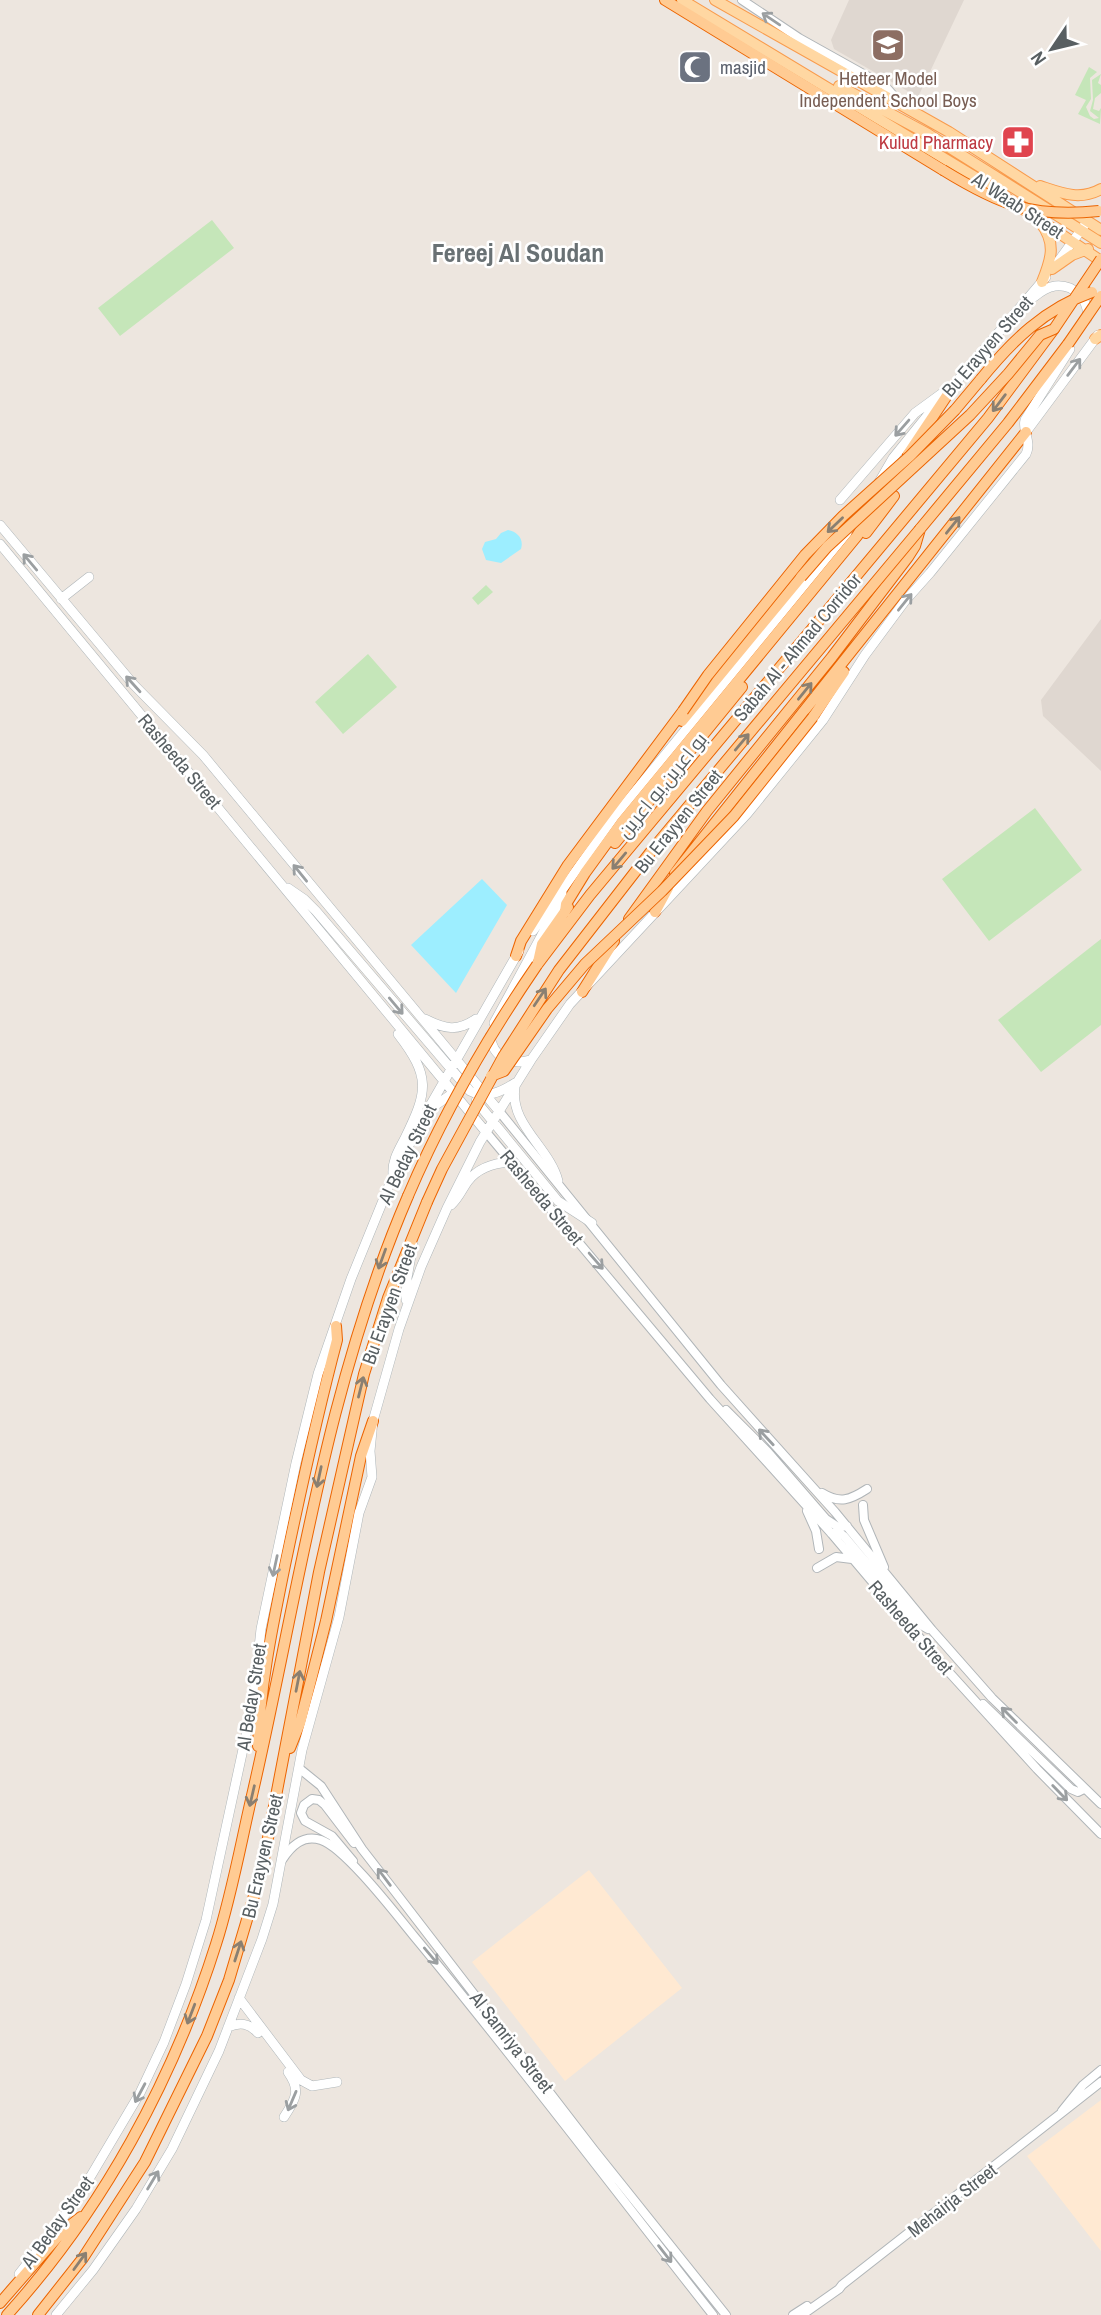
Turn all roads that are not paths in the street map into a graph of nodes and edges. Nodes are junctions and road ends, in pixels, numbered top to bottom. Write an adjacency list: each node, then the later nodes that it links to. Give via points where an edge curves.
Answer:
1 (665, 0): 12 (highway, bridge, via 982,193 1019,208 1059,214)
2 (682, 0): 7 (main road, Al Waab Street)
3 (715, 0): 6 (main road, Al Waab Street)
4 (725, 0): 6 (main road)
5 (743, 0): 8 (street, Al Waab Street, one-way to 5, via 885,86)
6 (734, 11): 8 (main road, Al Waab Street)
7 (823, 84): 14 (main road, Al Waab Street); 16 (main road, via 836,85 928,134)
8 (896, 103): 9 (main road, Al Waab Street)
9 (1023, 180): 10 (main road, via 1075,196); 13 (main road, Al Waab Street)
10 (1101, 189)
11 (1101, 202): 15 (main road, Bu Erayyen Street)
12 (1101, 210)
13 (1072, 211): 15 (main road, Al Waab Street); 16 (main road, via 1078,220)
14 (1034, 215): 20 (main road, Al Waab Street); 25 (main road, via 1052,247)
15 (1088, 221): 17 (main road, Al Waab Street); 18 (main road, Bu Erayyen Street); 19 (main road)
16 (1070, 224): 18 (main road)
17 (1101, 230)
18 (1081, 231): 20 (main road, Bu Erayyen Street); 21 (main road)
19 (1101, 237)
20 (1073, 242): 22 (main road, Al Waab Street); 24 (main road, Bu Erayyen Street)
21 (1101, 246): 22 (main road)
22 (1084, 250): 23 (main road, Al Waab Street); 24 (main road)
23 (1101, 260): 30 (highway, Sabah Al - Ahmad Corridor, bridge)
24 (1052, 269): 25 (main road, Bu Erayyen Street)
25 (1042, 282): 28 (main road, Bu Erayyen Street)
26 (1101, 290): 33 (highway, bridge, via 1080,296 1029,327)
27 (1101, 297): 29 (main road); 38 (highway, Bu Erayyen Street, bridge, via 1008,423)
28 (1024, 304): 29 (main road, via 1047,288 1064,287 1085,301); 32 (main road, Bu Erayyen Street)
29 (1086, 323): 34 (main road, via 1025,420)
30 (1054, 329): 43 (highway, bridge, via 1040,335 970,415 827,547); 50 (highway, Sabah Al - Ahmad Corridor, one-way to 50, via 988,418 590,895)
31 (1099, 335): 34 (main road, one-way to 31)
32 (954, 385): 36 (main road, Bu Erayyen Street, via 902,444); 36 (main road, one-way to 36, via 915,413 840,500 856,497); 46 (highway, via 857,536 622,822 585,873)
33 (955, 411): 35 (highway, Bu Erayyen Street, bridge); 43 (highway, one-way to 43, bridge, via 805,555 708,675)
34 (1026, 432): 42 (highway, one-way to 34); 47 (main road, Bu Erayyen Street, one-way to 34, via 796,755 905,601 1028,450)
35 (894, 496): 46 (highway, بو اعرين,بو اعرين, via 606,854)
36 (861, 513): 45 (main road, Bu Erayyen Street)
37 (0, 525): 41 (main road, Rasheeda Street, one-way to 37)
38 (920, 529): 51 (highway, one-way to 38, via 707,811 912,552); 57 (highway, Bu Erayyen Street, one-way to 38, bridge, via 559,970 656,845)
39 (0, 544): 44 (main road, Rasheeda Street)
40 (89, 577): 41 (main road)
41 (61, 599): 53 (main road, Rasheeda Street, one-way to 41, via 202,755 134,685)
42 (879, 617): 47 (highway, via 682,863); 57 (highway, bridge, via 813,717 734,816 577,973 504,1071)
43 (654, 752): 49 (highway, via 568,865)
44 (283, 886): 48 (main road, Rasheeda Street); 56 (main road, one-way to 56, via 316,911)
45 (563, 887): 49 (main road, Bu Erayyen Street); 55 (main road, via 556,909 491,1028 491,1044 500,1056 514,1063)
46 (565, 912): 50 (highway, Bu Erayyen Street, via 542,944)
47 (655, 912): 51 (main road, Bu Erayyen Street)
48 (329, 939): 58 (main road, Rasheeda Street); 69 (main road, via 419,1067 422,1098 395,1157)
49 (516, 956): 52 (main road, Bu Erayyen Street)
50 (537, 965): 90 (highway, Bu Erayyen Street, one-way to 90, bridge, via 477,1056 433,1140 379,1267 327,1442)
51 (582, 992): 55 (main road, Bu Erayyen Street)
52 (481, 1016): 53 (main road, via 451,1029); 54 (main road, Bu Erayyen Street)
53 (422, 1018): 54 (main road, Rasheeda Street)
54 (456, 1059): 56 (main road, Al Beday Street); 61 (main road); 62 (main road, Rasheeda Street)
55 (531, 1060): 59 (main road, Bu Erayyen Street)
56 (450, 1070): 58 (main road, Al Beday Street); 61 (main road)
57 (491, 1076): 89 (highway, Bu Erayyen Street, one-way to 57, bridge, via 319,1572 364,1374 388,1298 427,1202)
58 (444, 1080): 60 (main road, Rasheeda Street); 63 (main road, Al Beday Street)
59 (516, 1082): 62 (main road); 64 (main road, Bu Erayyen Street); 70 (main road, via 516,1107)
60 (454, 1093): 61 (main road, via 463,1090); 63 (main road); 65 (main road, Rasheeda Street)
61 (471, 1094): 62 (main road); 65 (main road); 66 (main road)
62 (486, 1095): 64 (main road, Rasheeda Street)
63 (427, 1111): 69 (main road, Al Beday Street)
64 (499, 1111): 66 (main road, Bu Erayyen Street); 70 (street, Rasheeda Street)
65 (470, 1112): 67 (main road, Rasheeda Street); 73 (main road, via 416,1237)
66 (492, 1121): 67 (main road, Bu Erayyen Street); 72 (main road, via 558,1201)
67 (486, 1132): 68 (street, Rasheeda Street); 71 (main road, Bu Erayyen Street)
68 (511, 1162): 71 (main road, via 481,1170); 75 (street, Rasheeda Street, one-way to 75)
69 (393, 1176): 74 (main road, Al Beday Street)
70 (558, 1181): 72 (street, Rasheeda Street)
71 (447, 1208): 73 (main road, Bu Erayyen Street)
72 (592, 1223): 78 (street, Rasheeda Street, one-way to 72, via 721,1385)
73 (406, 1307): 76 (main road, Bu Erayyen Street)
74 (336, 1326): 90 (highway, via 337,1340 313,1431 268,1655); 108 (main road, Al Beday Street, one-way to 108, via 318,1374 296,1463 261,1629 249,1724 206,1920 186,1984 141,2092 102,2160)
75 (710, 1399): 77 (street, Rasheeda Street); 81 (street, via 735,1417 825,1519 838,1527)
76 (373, 1421): 89 (highway, via 360,1456 300,1723); 91 (main road, via 372,1477 359,1513 339,1617)
77 (766, 1459): 82 (street, Rasheeda Street); 83 (street, via 810,1516)
78 (812, 1487): 79 (street, via 839,1501); 81 (street, Rasheeda Street)
79 (867, 1489)
80 (863, 1505): 86 (street, via 869,1534)
81 (847, 1526): 86 (street, Rasheeda Street)
82 (831, 1533): 84 (street, Rasheeda Street); 87 (street, via 844,1536 913,1618)
83 (819, 1549)
84 (852, 1559): 85 (street, via 836,1557); 88 (street, Rasheeda Street)
85 (817, 1568)
86 (890, 1579): 87 (street, Rasheeda Street)
87 (932, 1630): 92 (street, Rasheeda Street, one-way to 87, via 992,1698)
88 (976, 1702): 92 (street, via 987,1707 1071,1789); 94 (street, Rasheeda Street, one-way to 94)
89 (284, 1760): 110 (highway, Bu Erayyen Street, one-way to 89, via 83,2258 145,2162 211,2025 247,1924)
90 (259, 1765): 105 (highway, Bu Erayyen Street, one-way to 105, via 225,1915 184,2032 144,2119)
91 (300, 1769): 95 (street, Al Samriya Street, via 321,1786); 96 (main road)
92 (1084, 1789): 93 (street, Rasheeda Street)
93 (1101, 1804)
94 (1100, 1833)
95 (362, 1849): 97 (street, via 321,1801 310,1799 304,1805 305,1821 335,1840); 106 (street, Al Samriya Street, one-way to 95)
96 (282, 1862): 97 (street, Al Samriya Street, via 292,1846 315,1839 337,1850); 98 (main road, via 262,1939)
97 (370, 1882): 106 (street, Al Samriya Street, one-way to 106)
98 (239, 1998): 99 (main road); 101 (main road, via 301,2080 312,2086)
99 (228, 2027): 104 (main road, one-way to 104, via 252,2026 291,2077 297,2097); 112 (main road, one-way to 99, via 136,2209 172,2149)
100 (1101, 2070): 103 (street, Mehairja Street)
101 (337, 2082)
102 (1101, 2082): 103 (street, Mehairja Street)
103 (1060, 2113): 107 (street, Mehairja Street)
104 (285, 2117)
105 (86, 2214): 109 (highway, via 62,2232); 111 (highway, Bu Erayyen Street)
106 (641, 2216): 113 (street, Al Samriya Street, one-way to 113); 114 (street, Al Samriya Street)
107 (842, 2285): 115 (street, Mehairja Street); 116 (street, Mehairja Street)
108 (0, 2298)
109 (0, 2303)
110 (40, 2313)
111 (7, 2315)
112 (56, 2315)
113 (713, 2315)
114 (726, 2315)
115 (793, 2315)
116 (802, 2315)

